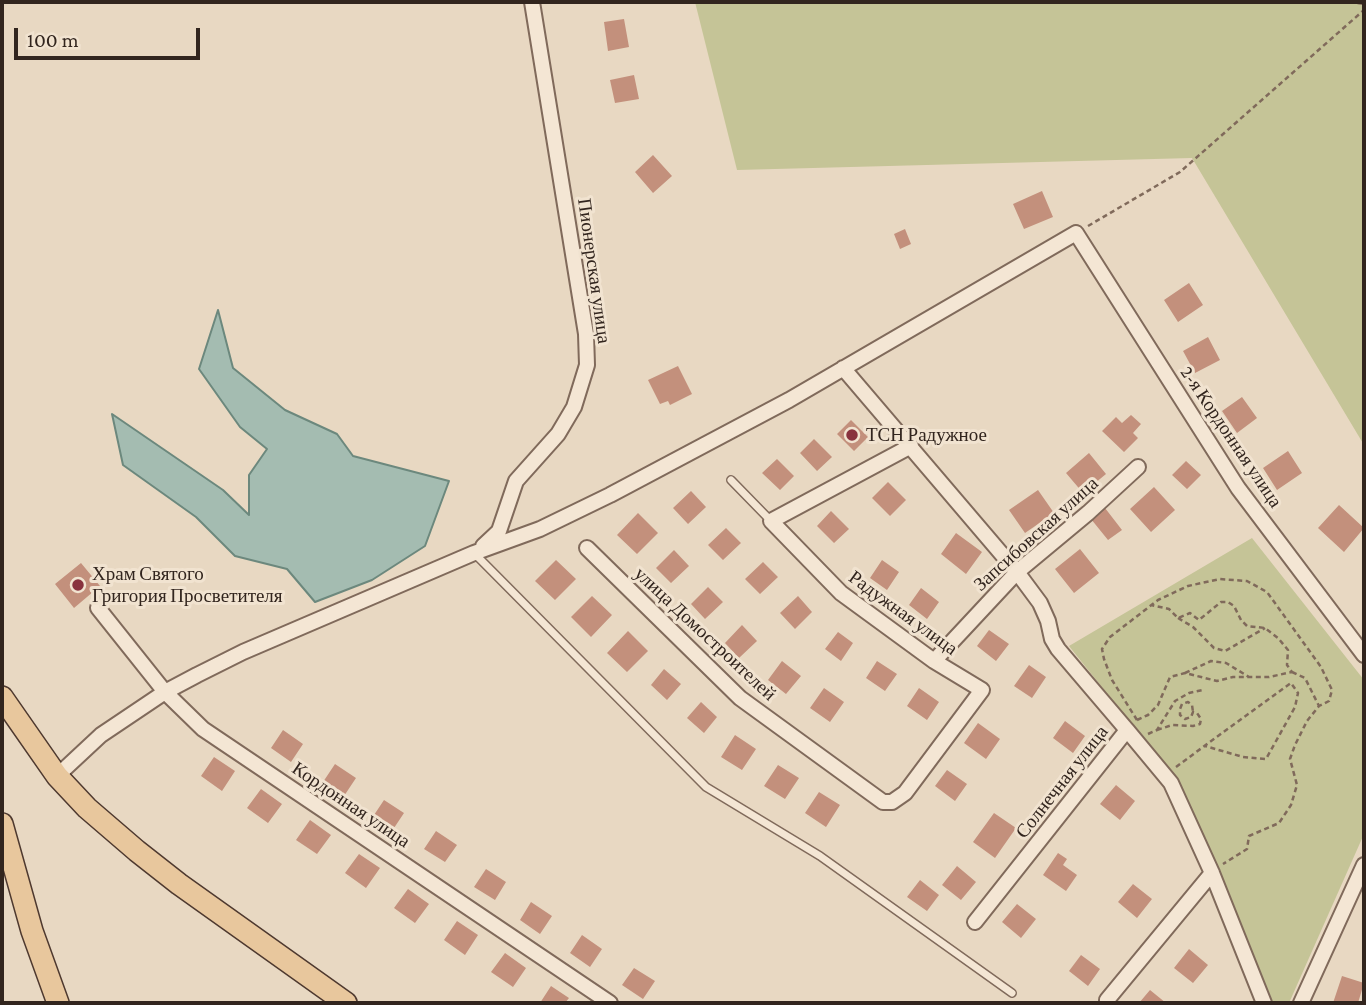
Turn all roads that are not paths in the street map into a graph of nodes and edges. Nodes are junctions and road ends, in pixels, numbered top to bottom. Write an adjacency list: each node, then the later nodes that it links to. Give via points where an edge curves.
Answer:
1 (532, 2): 8 (street, Пионерская улица, via 586,334 587,365 575,407 558,434 516,481 499,531)
2 (843, 368): 3 (street); 8 (street, via 610,495 540,529); 11 (street, 2-я Кордонная улица, via 1076,233 1238,488)
3 (911, 446): 6 (street); 9 (street)
4 (1138, 467): 9 (street, Запсибовская улица)
5 (731, 481): 6 (lane)
6 (771, 520): 12 (street, Радужная улица, via 841,593)
7 (587, 548): 17 (street, улица Домостроителей, via 740,698 883,803)
8 (474, 553): 13 (street, via 243,652); 22 (lane, via 706,787 820,856)
9 (1017, 572): 12 (street, Запсибовская улица); 15 (street, via 1040,603 1058,649)
10 (98, 608): 13 (street, Кордонная улица)
11 (1364, 655)
12 (934, 662): 17 (street, Радужная улица, via 982,690)
13 (165, 692): 16 (street, via 101,734); 26 (street, Кордонная улица, via 203,729)
14 (2, 697): 16 (main road)
15 (1132, 725): 20 (street, Солнечная улица, via 1139,744 1171,783); 21 (street, Солнечная улица)
16 (57, 776): 25 (main road, via 137,851)
17 (905, 793)
18 (2, 824): 24 (main road)
19 (1364, 865): 28 (street)
20 (1210, 869): 23 (street); 27 (street, Солнечная улица)
21 (975, 922)
22 (1012, 993)
23 (1107, 1000)
24 (58, 1003)
25 (346, 1003)
26 (610, 1003)
27 (1264, 1003)
28 (1301, 1003)

